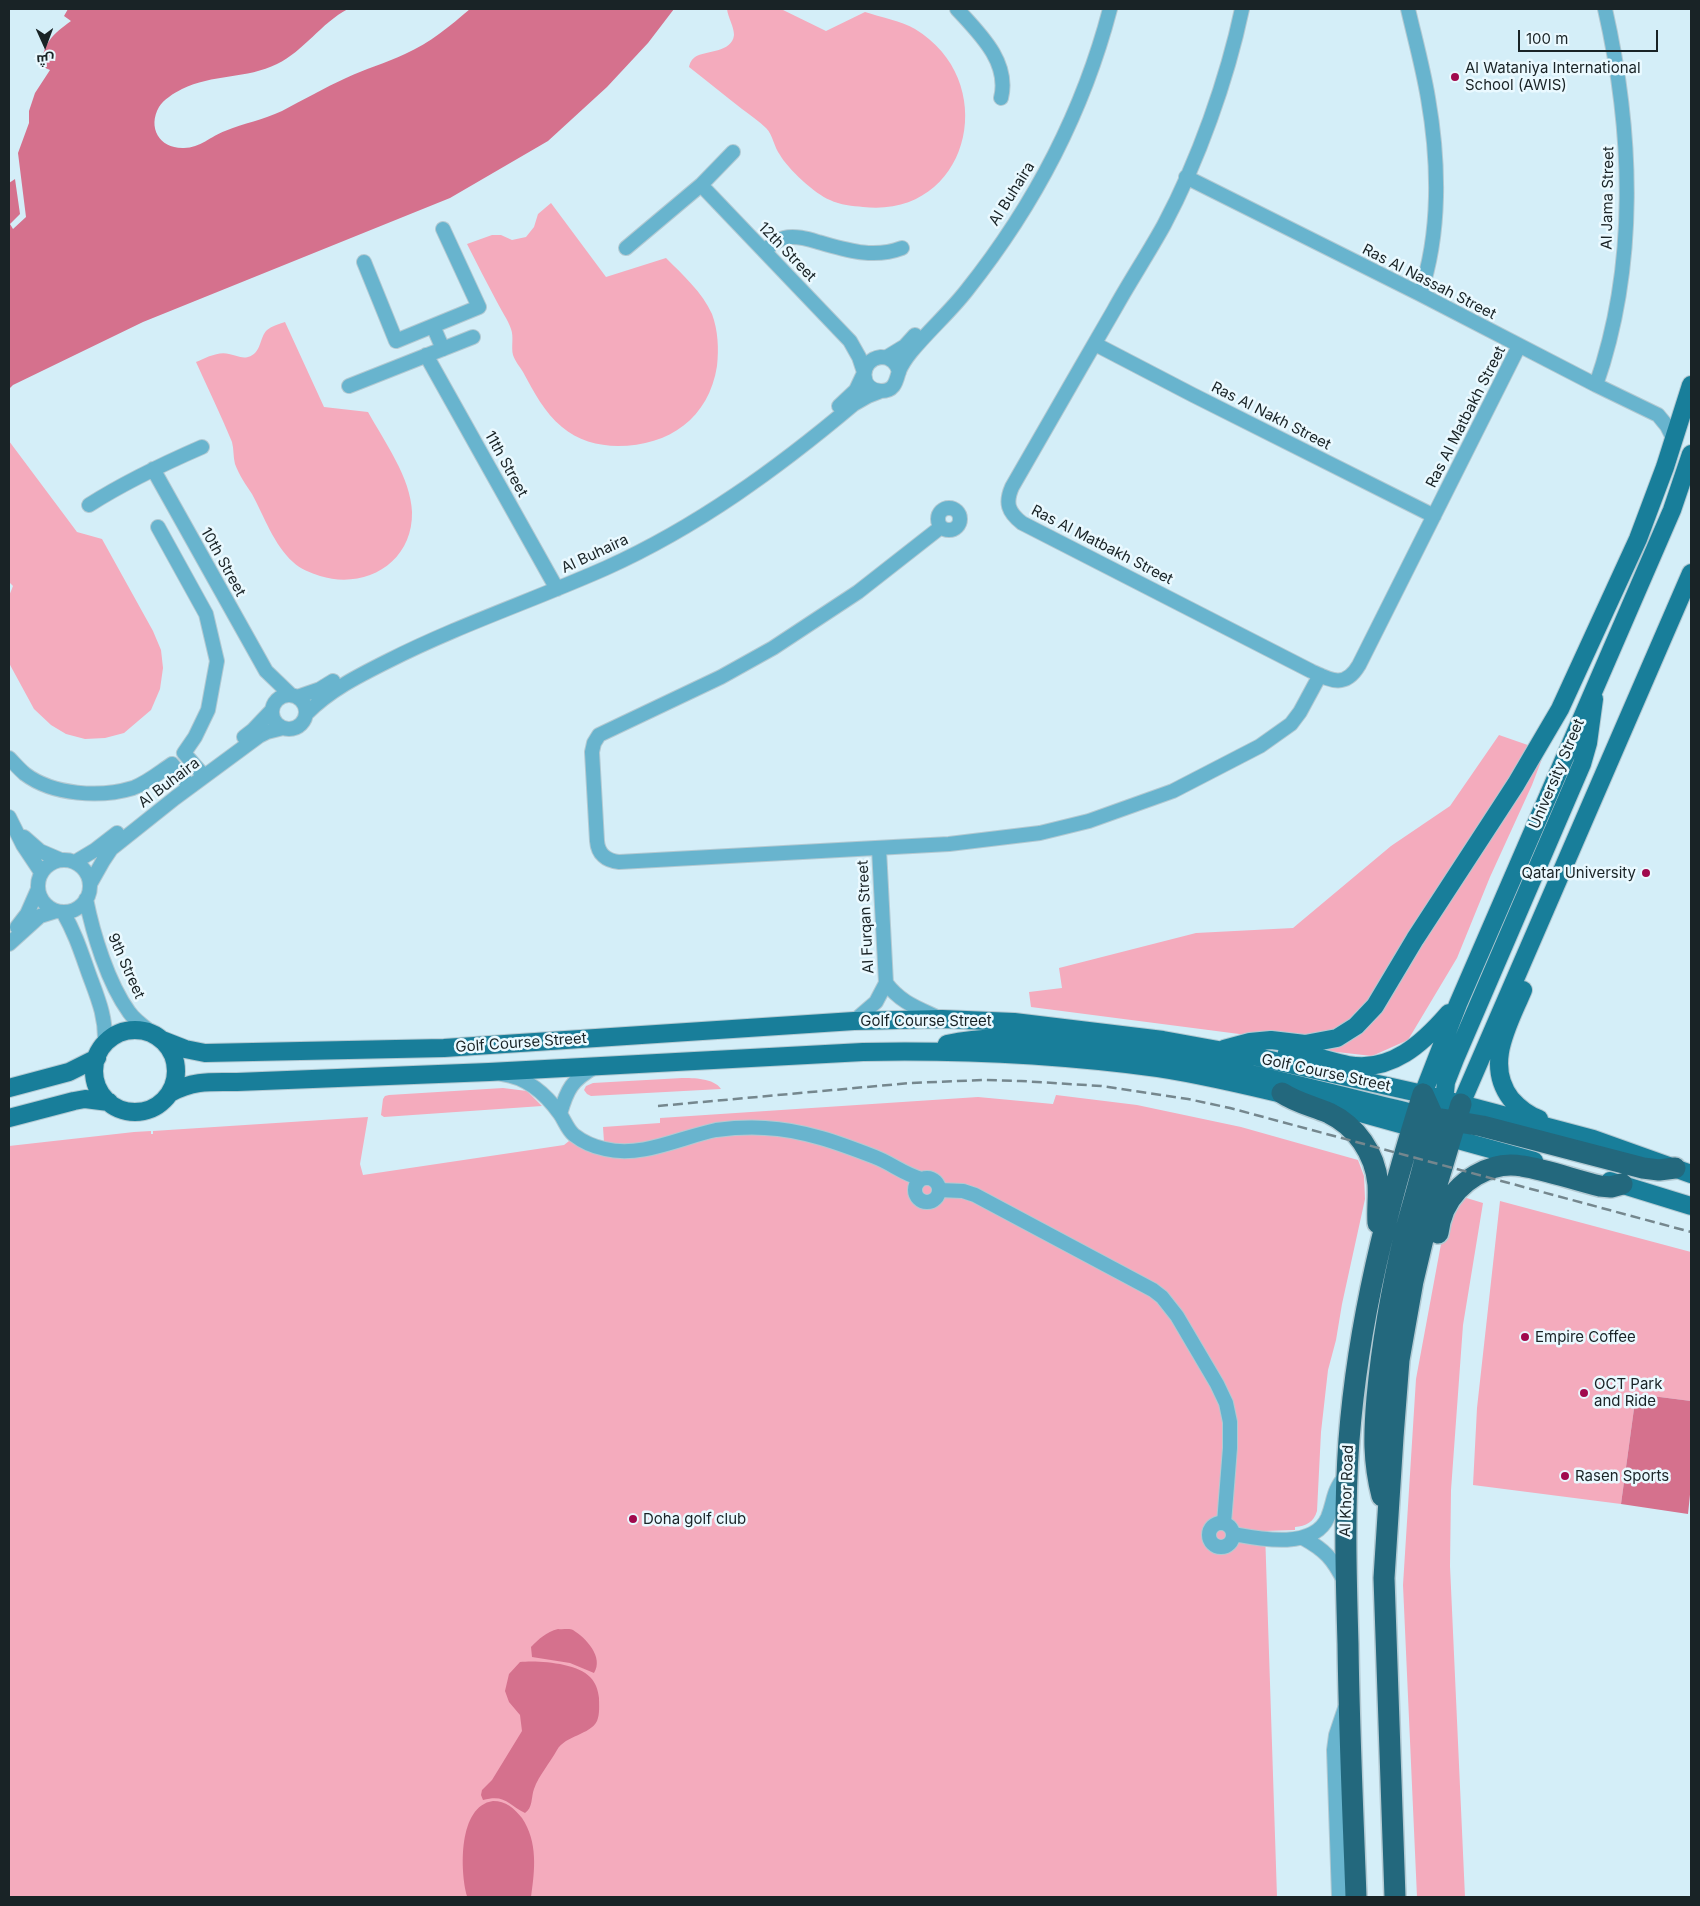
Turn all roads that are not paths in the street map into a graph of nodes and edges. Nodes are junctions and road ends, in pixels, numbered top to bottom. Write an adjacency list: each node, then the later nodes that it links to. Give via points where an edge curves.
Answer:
1 (958, 9): 7 (street, via 989,44 1002,78)
2 (1102, 9): 12 (street, Al Buhaira, via 1085,65 1058,130)
3 (1110, 9): 12 (street, Al Buhaira, via 1095,61 1065,134 1031,197)
4 (1242, 9): 9 (street, Ras Al Matbakh Street, via 1228,64)
5 (1408, 9): 17 (street, via 1428,99 1435,160 1431,252)
6 (1605, 9): 29 (street, Al Jama Street, via 1622,104 1626,149 1626,236 1612,334)
7 (1001, 98)
8 (733, 152): 10 (street)
9 (1186, 177): 17 (street, Ras Al Nassah Street); 21 (street, Ras Al Matbakh Street, via 1164,224)
10 (701, 185): 13 (street); 15 (street, 12th Street)
11 (443, 229): 18 (street, via 479,307)
12 (998, 241): 25 (street, Al Buhaira, via 905,346); 26 (street, Al Buhaira, via 966,292 912,352)
13 (626, 248)
14 (902, 248): 15 (street, via 885,254 869,253 793,237 779,240)
15 (764, 251): 20 (street, 12th Street)
16 (364, 262): 18 (street, via 396,341)
17 (1420, 294): 22 (street, Ras Al Nassah Street)
18 (433, 326): 23 (street)
19 (473, 337): 23 (street)
20 (850, 341): 25 (street, 12th Street); 27 (street, 12th Street)
21 (1095, 344): 41 (street, Ras Al Nakh Street); 47 (street, Ras Al Matbakh Street, via 1012,487 1009,510 1022,523)
22 (1520, 346): 29 (street, Ras Al Nassah Street); 41 (street, Ras Al Matbakh Street)
23 (443, 349): 24 (street)
24 (426, 355): 28 (street); 45 (street, 11th Street)
25 (882, 357): 26 (street, via 895,363); 27 (street, via 868,363)
26 (899, 372): 31 (street, via 894,386)
27 (864, 373): 31 (street, via 869,386); 35 (street, Al Buhaira, via 847,400)
28 (349, 386)
29 (1596, 386): 33 (street, Ras Al Nassah Street)
30 (1691, 386): 32 (main road)
31 (881, 391): 35 (street, Al Buhaira, via 854,404)
32 (1684, 404): 33 (street, via 1674,411); 34 (main road)
33 (1658, 415): 34 (street, via 1667,426)
34 (1672, 443): 40 (main road); 77 (main road, via 1638,539 1560,709 1375,1006 1356,1026 1326,1041 1305,1044 1257,1041)
35 (796, 446): 45 (street, Al Buhaira, via 728,500 630,552)
36 (202, 447): 38 (street)
37 (1691, 454): 40 (main road, University Street)
38 (153, 469): 39 (street); 46 (street, 10th Street)
39 (89, 505)
40 (1672, 510): 48 (main road, University Street)
41 (1434, 516): 47 (street, Ras Al Matbakh Street, via 1355,671 1336,681)
42 (941, 527): 60 (street, via 890,569 773,648 605,732 596,739 592,748 597,845 600,852 614,862)
43 (158, 528): 53 (street, via 206,614 217,661 208,710)
44 (1691, 573): 66 (main road)
45 (555, 586): 49 (street, Al Buhaira, via 448,624 326,686); 51 (street, Al Buhaira, via 413,648 340,686)
46 (266, 671): 49 (street, 10th Street); 50 (street, 10th Street)
47 (1320, 675): 60 (street, via 1300,712 1276,736 1203,777 1141,804 1040,833 949,844)
48 (1594, 686): 73 (main road, University Street); 88 (main road, via 1591,727 1582,764 1455,1059)
49 (294, 696): 50 (street, via 281,697); 51 (street, via 304,704)
50 (273, 708): 52 (street, via 274,721); 56 (street, Al Buhaira, via 253,730)
51 (306, 714): 52 (street, via 297,727)
52 (283, 728): 56 (street, Al Buhaira, via 259,736)
53 (184, 753): 55 (street); 56 (street)
54 (9, 758): 55 (street, via 25,774 45,785 92,793 134,787)
55 (172, 764): 57 (street)
56 (201, 773): 57 (street, Al Buhaira)
57 (187, 784): 61 (street, Al Buhaira, via 105,843); 63 (street, Al Buhaira, via 112,850)
58 (9, 817): 59 (street)
59 (16, 829): 61 (street, via 34,847); 62 (street)
60 (879, 848): 72 (street, Al Furqan Street)
61 (68, 861): 62 (street, via 50,864); 63 (street, via 86,872)
62 (41, 872): 64 (street)
63 (90, 884): 65 (street)
64 (38, 889): 67 (street, via 44,902); 70 (street, via 27,914)
65 (86, 899): 67 (street, via 76,909); 68 (street, 9th Street)
66 (1547, 904): 88 (main road); 90 (main road, via 1547,929 1500,1046 1498,1065 1508,1094 1525,1112 1579,1130)
67 (60, 911): 69 (street); 71 (street, via 40,916)
68 (92, 926): 69 (street); 76 (street, 9th Street, via 121,1000 130,1013)
69 (76, 933): 78 (street, via 104,1020)
70 (9, 934)
71 (9, 944)
72 (886, 984): 74 (street, Al Furqan Street, via 904,1002); 75 (street, Al Furqan Street, via 876,1002)
73 (1458, 1004): 80 (main road, via 1420,1044 1389,1061 1349,1065 1291,1052 1271,1052); 88 (main road, University Street)
74 (942, 1019): 75 (main road, Golf Course Street); 77 (main road, Golf Course Street, via 1090,1030)
75 (854, 1021): 76 (main road, Golf Course Street, via 444,1048 205,1053)
76 (158, 1038): 78 (main road, via 142,1031 128,1031 115,1036); 84 (main road, via 171,1051 176,1065 176,1079)
77 (1219, 1050): 80 (main road, Golf Course Street)
78 (101, 1051): 83 (main road, via 69,1072); 86 (main road, via 96,1082)
79 (925, 1051): 81 (main road, Golf Course Street); 85 (main road, Golf Course Street, via 1006,1053 1159,1068); 88 (main road, via 962,1041 999,1038 1099,1046 1243,1071)
80 (1257, 1057): 88 (main road, Golf Course Street)
81 (598, 1066): 82 (main road, Golf Course Street); 87 (street, via 579,1076 571,1085)
82 (489, 1072): 84 (main road, Golf Course Street, via 199,1082); 87 (street, via 512,1075 525,1081)
83 (9, 1088)
84 (170, 1093): 86 (main road, via 155,1107 142,1111 128,1111)
85 (1282, 1093): 88 (main road, Golf Course Street, via 1324,1103); 96 (highway, via 1339,1119 1362,1141 1377,1176 1378,1222)
86 (109, 1102): 89 (main road, via 85,1099)
87 (560, 1114): 92 (street, via 575,1136 596,1146 620,1151 650,1148 717,1130 764,1128 809,1134 874,1156 910,1175)
88 (1437, 1116): 90 (main road, Golf Course Street); 91 (highway, via 1643,1168); 93 (main road, Golf Course Street); 96 (highway, Al Khor Road); 97 (highway, via 1432,1201); 99 (highway, via 1397,1271 1378,1382 1374,1442 1376,1468)
89 (9, 1118)
90 (1593, 1139): 91 (main road, Golf Course Street)
91 (1683, 1171)
92 (919, 1184): 94 (street, via 934,1180); 94 (street, via 919,1198 928,1201 937,1196)
93 (1622, 1184): 95 (main road, Golf Course Street); 97 (highway, via 1600,1186 1512,1165 1485,1171 1468,1180 1444,1211 1415,1337 1411,1348)
94 (939, 1190): 100 (street, via 975,1195 1153,1290 1169,1304 1217,1384 1229,1412 1230,1448)
95 (1691, 1206)
96 (1382, 1239): 98 (highway, Al Khor Road, via 1360,1348)
97 (1399, 1360): 99 (highway)
98 (1347, 1475): 102 (street, via 1334,1492 1324,1524); 103 (highway, Al Khor Road)
99 (1388, 1507): 107 (highway, via 1384,1578)
100 (1224, 1523): 101 (street); 101 (street, via 1211,1528 1211,1541 1223,1546 1232,1540)
101 (1233, 1534): 102 (street, via 1265,1540)
102 (1303, 1538): 103 (street, via 1330,1557)
103 (1346, 1584): 104 (highway, Al Khor Road)
104 (1348, 1698): 105 (street, via 1334,1750); 106 (highway, Al Khor Road)
105 (1339, 1897)
106 (1356, 1897)
107 (1395, 1897)

